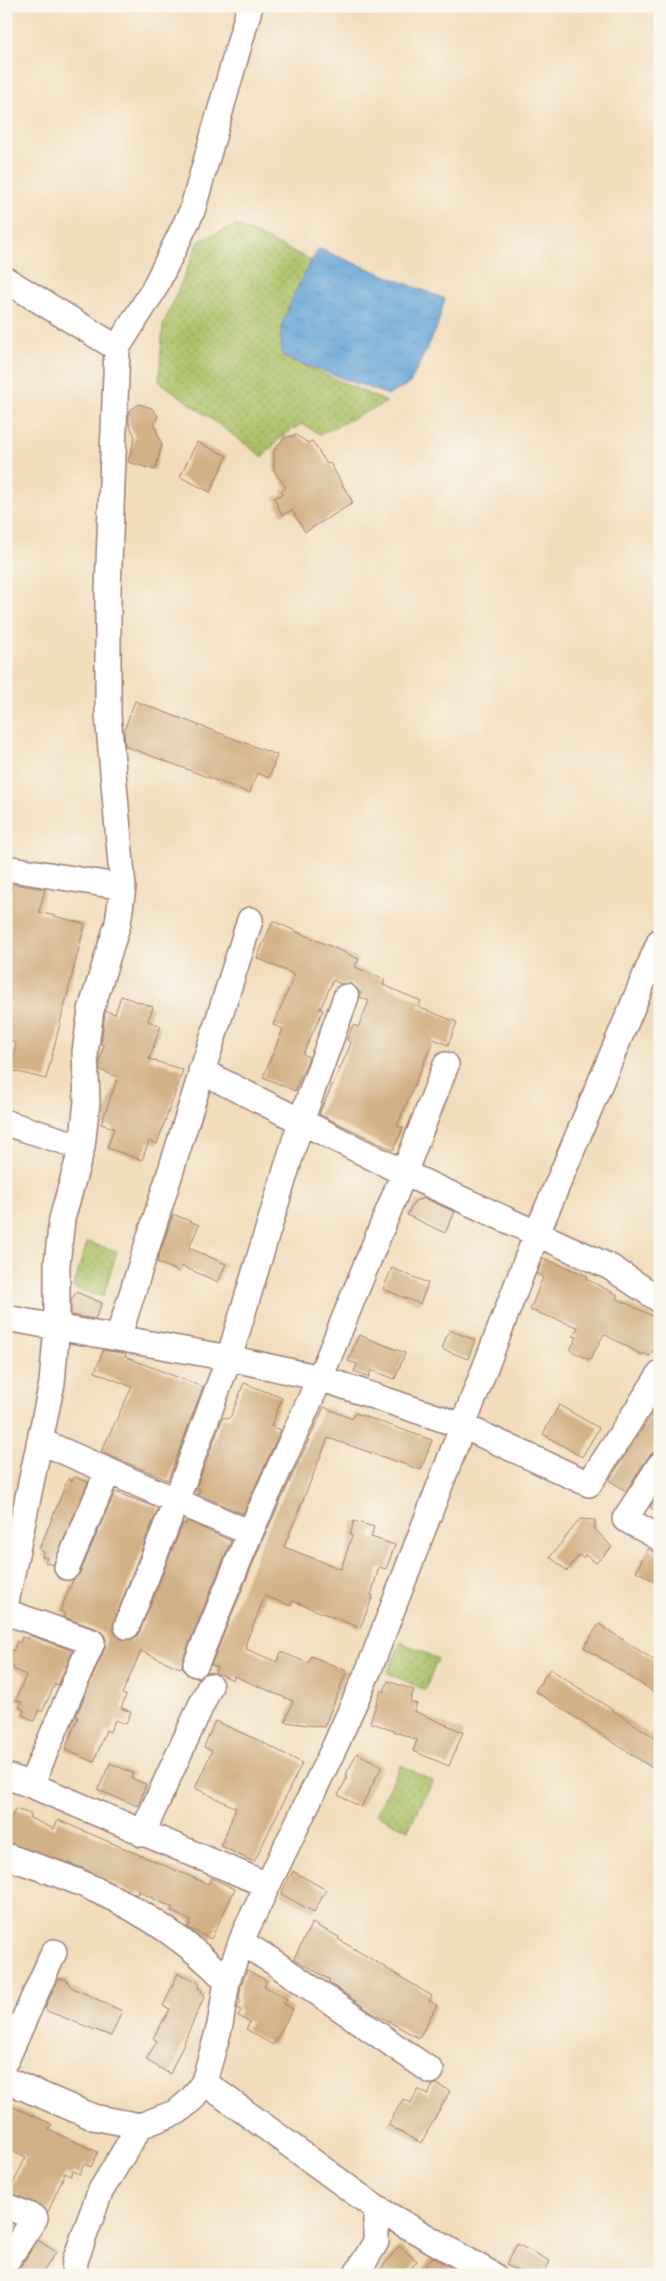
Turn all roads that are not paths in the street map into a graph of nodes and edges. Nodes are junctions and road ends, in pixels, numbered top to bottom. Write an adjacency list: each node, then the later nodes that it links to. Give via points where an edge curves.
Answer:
1 (250, 6): 3 (street, via 192,211 153,291)
2 (6, 280): 3 (street)
3 (117, 348): 5 (street, via 108,590 108,715)
4 (6, 868): 5 (street)
5 (123, 887): 13 (street, via 118,923 91,1010 85,1052 87,1102)
6 (250, 920): 10 (street)
7 (660, 942): 15 (street)
8 (346, 997): 11 (street)
9 (446, 1065): 14 (street)
10 (201, 1071): 11 (street); 19 (street)
11 (301, 1121): 14 (street); 20 (street)
12 (6, 1124): 13 (street)
13 (82, 1147): 18 (street, via 62,1219 57,1264)
14 (404, 1174): 15 (street); 22 (street)
15 (537, 1233): 16 (street, via 610,1267); 23 (street)
16 (660, 1300)
17 (6, 1318): 18 (street)
18 (57, 1327): 19 (street); 24 (street, via 52,1383)
19 (118, 1338): 20 (street)
20 (230, 1358): 22 (street); 27 (street)
21 (660, 1374): 23 (street, via 589,1484)
22 (320, 1378): 23 (street); 28 (street)
23 (464, 1426): 40 (street, via 370,1667)
24 (40, 1442): 26 (street); 31 (street)
25 (660, 1465): 29 (street, via 625,1519)
26 (108, 1471): 27 (street); 30 (street)
27 (176, 1501): 28 (street); 33 (street)
28 (250, 1533): 34 (street)
29 (660, 1538)
30 (67, 1567)
31 (6, 1602)
32 (6, 1612): 37 (street, via 92,1642)
33 (127, 1626)
34 (196, 1664)
35 (210, 1686): 38 (street)
36 (6, 1776): 37 (street)
37 (32, 1785): 38 (street)
38 (142, 1834): 40 (street)
39 (6, 1856): 43 (street, via 95,1889 148,1917)
40 (267, 1885): 41 (street)
41 (241, 1942): 43 (street); 45 (street)
42 (54, 1952): 44 (street)
43 (228, 1981): 47 (street)
44 (6, 2060)
45 (430, 2071)
46 (6, 2080): 48 (street, via 93,2117)
47 (204, 2082): 48 (street, via 177,2112); 50 (street)
48 (140, 2126): 52 (street, via 100,2192 75,2261)
49 (6, 2206): 51 (street, via 35,2218)
50 (376, 2208): 53 (street, via 376,2242); 54 (street)
51 (6, 2262)
52 (74, 2275)
53 (356, 2275)
54 (493, 2275)

